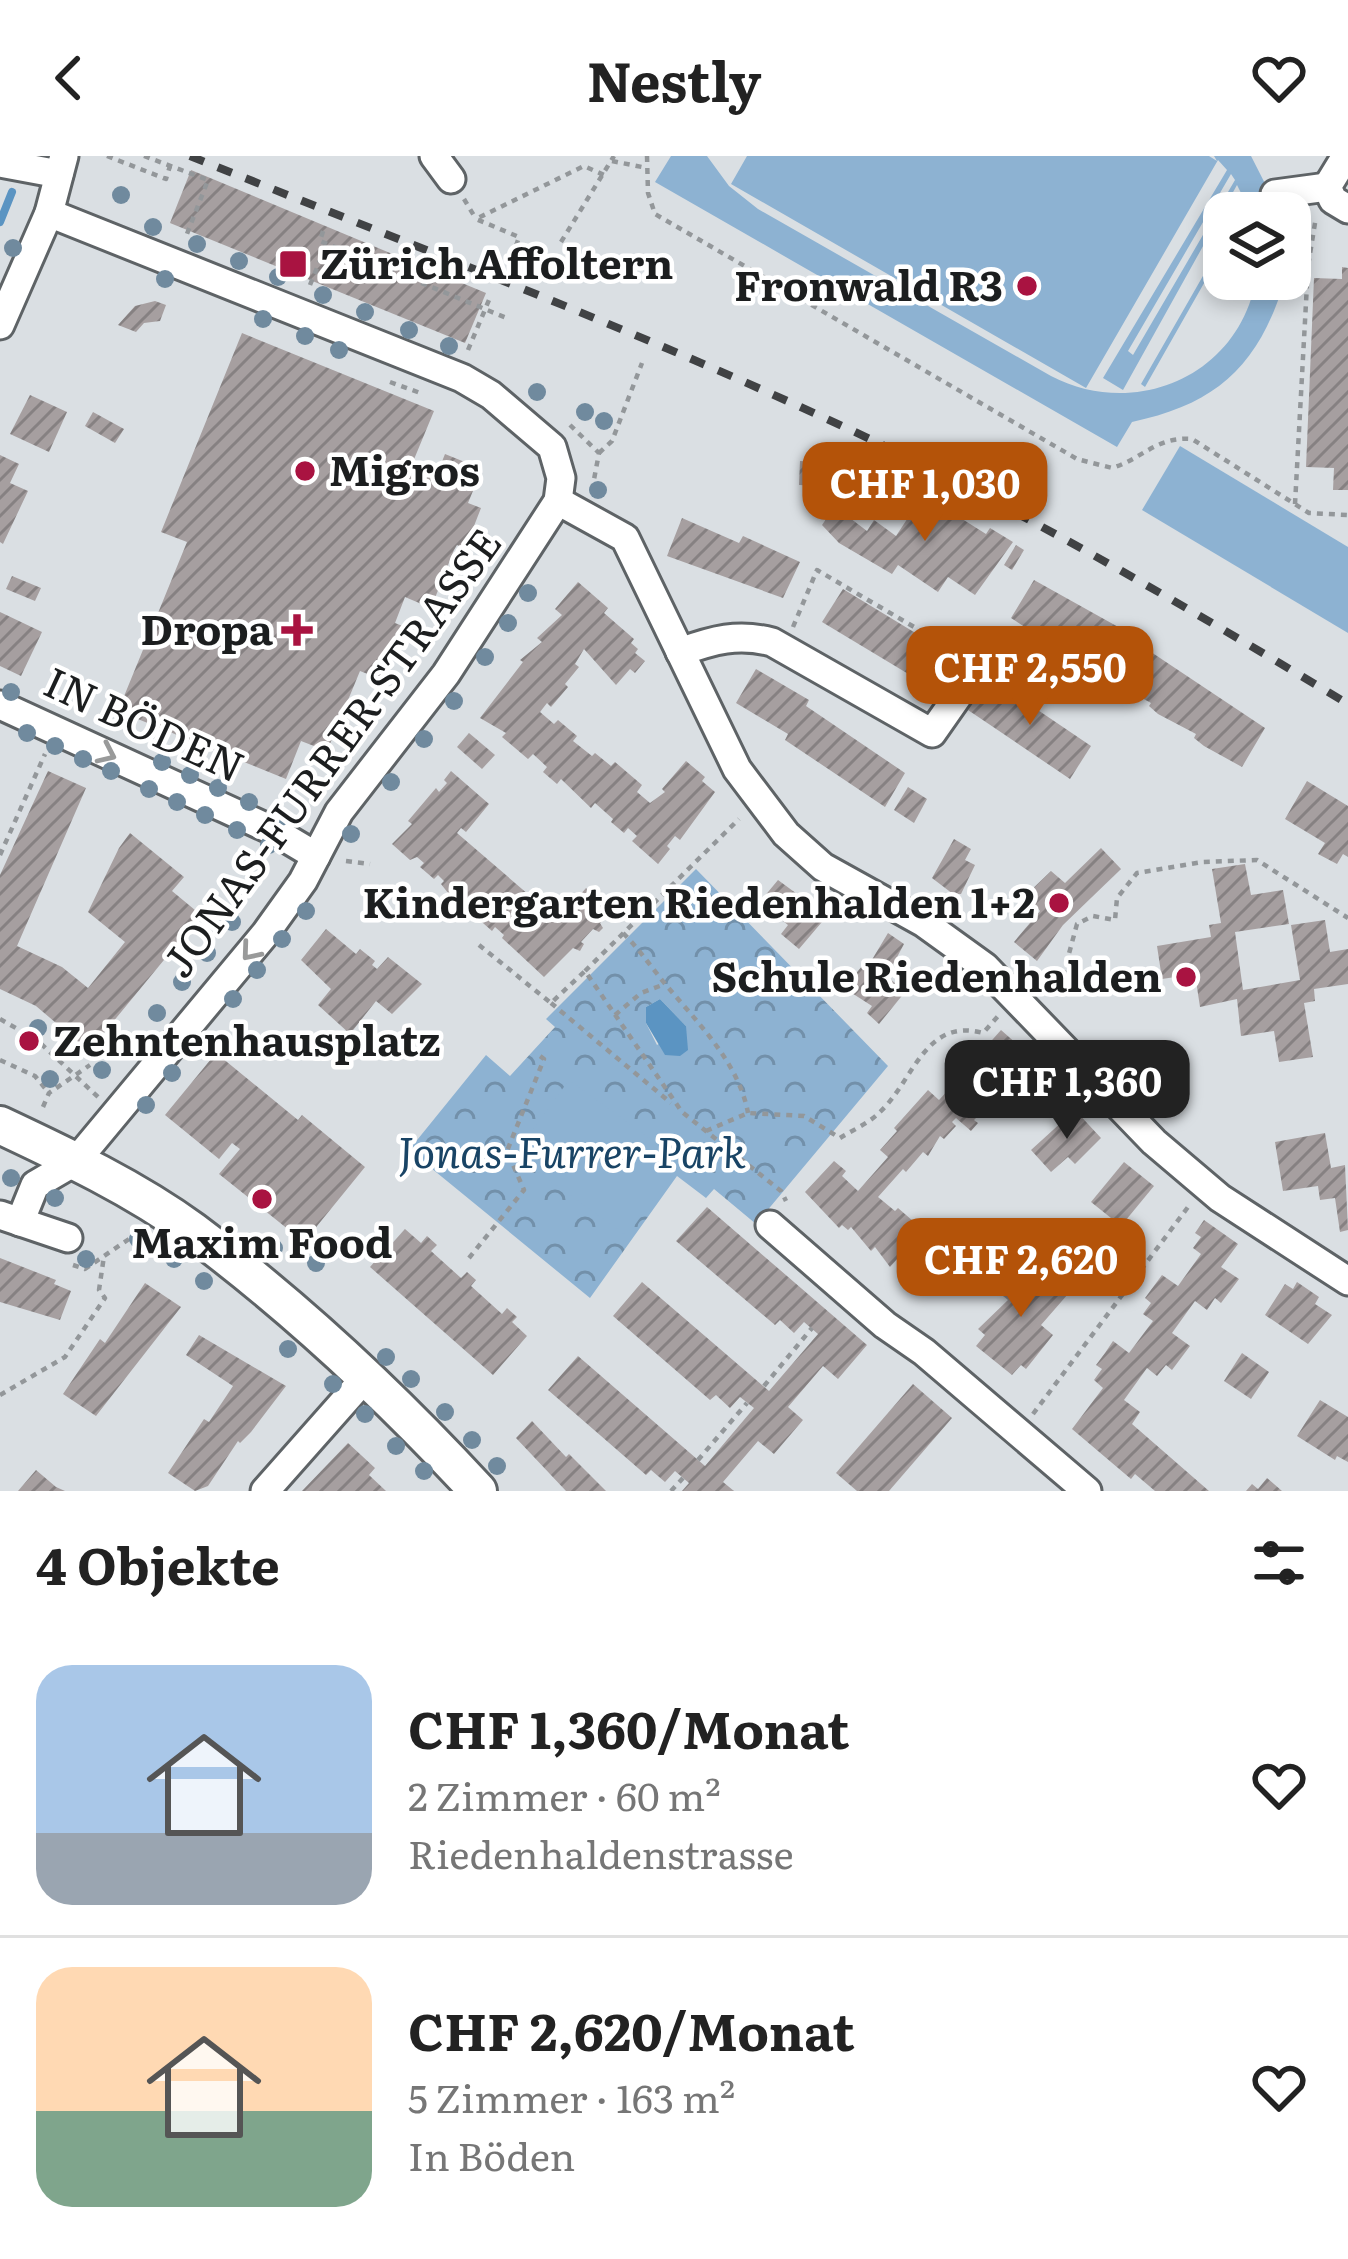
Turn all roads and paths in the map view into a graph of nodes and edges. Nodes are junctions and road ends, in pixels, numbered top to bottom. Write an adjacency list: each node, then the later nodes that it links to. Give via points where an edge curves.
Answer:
1 (106, 156): 6 (path)
2 (143, 156): 9 (path)
3 (647, 156): 10 (path)
4 (1346, 156): 12 (street)
5 (613, 159): 10 (path); 11 (path)
6 (133, 162): 9 (path, via 166,179)
7 (0, 163): 8 (street)
8 (62, 165): 15 (street)
9 (170, 166): 20 (path, via 208,181)
10 (647, 167): 32 (path, via 655,214 1077,459 1112,468 1153,444 1192,439)
11 (604, 175): 17 (path); 19 (path, via 584,166 476,219 519,237)
12 (1327, 187): 13 (street); 14 (street); 32 (path, via 1308,266)
13 (1290, 192)
14 (1348, 209)
15 (49, 213): 25 (street); 31 (street, via 491,395 552,447)
16 (323, 231): 18 (path)
17 (562, 242)
18 (327, 244): 21 (path); 23 (path)
19 (516, 246)
20 (182, 248)
21 (310, 286)
22 (489, 300): 23 (path)
23 (485, 308): 24 (path); 26 (path)
24 (508, 319)
25 (0, 326)
26 (463, 362)
27 (642, 362): 30 (path, via 612,441)
28 (390, 382): 29 (path)
29 (423, 394)
30 (599, 452)
31 (558, 501): 36 (street, via 625,538); 42 (street, JONAS-FURRER-STRASSE)
32 (1295, 504): 33 (path, via 1309,513)
33 (1348, 514)
34 (1019, 645): 37 (street, via 988,653)
35 (784, 649): 36 (street, via 749,636); 37 (street, via 932,733); 37 (path, via 817,570)
36 (680, 652): 72 (street, via 737,769 786,834 823,867 986,967 1154,1142 1220,1198)
37 (980, 666)
38 (0, 705): 42 (street, IN BÖDEN, one-way to 42)
39 (48, 749): 41 (path)
40 (746, 812): 44 (path)
41 (0, 855)
42 (316, 856): 64 (street, JONAS-FURRER-STRASSE, one-way to 64, via 265,934)
43 (1348, 918): 48 (path, via 1256,860 1137,873 1117,898 1115,920 1093,916 1077,924 1064,972)
44 (623, 933): 46 (path); 47 (path)
45 (479, 945): 49 (path)
46 (585, 971): 49 (path); 51 (path)
47 (664, 984): 51 (path); 61 (path, via 708,1031)
48 (1031, 988)
49 (551, 1004): 60 (path)
50 (1004, 1008): 61 (path, via 983,1033 950,1030 933,1039 878,1114 840,1138 804,1116)
51 (615, 1015): 60 (path)
52 (0, 1019): 56 (path)
53 (536, 1053): 71 (path, via 544,1060 507,1151 524,1190)
54 (0, 1060): 57 (path, via 35,1076)
55 (90, 1065): 56 (path)
56 (76, 1076): 57 (path); 58 (path)
57 (49, 1093): 59 (path)
58 (102, 1101)
59 (43, 1107)
60 (682, 1112): 63 (path)
61 (748, 1113): 63 (path)
62 (0, 1125): 64 (main road)
63 (706, 1131): 65 (path)
64 (76, 1162): 67 (street, JONAS-FURRER-STRASSE, via 35,1185); 74 (main road, via 192,1230)
65 (786, 1201)
66 (1189, 1205): 78 (path)
67 (10, 1218): 69 (street)
68 (770, 1225): 84 (street)
69 (68, 1238)
70 (104, 1256): 76 (path, via 104,1298 65,1357)
71 (469, 1258)
72 (1348, 1281)
73 (812, 1328): 75 (path)
74 (365, 1378): 81 (street); 82 (main road)
75 (764, 1386)
76 (0, 1395)
77 (747, 1403): 79 (path)
78 (1031, 1417)
79 (698, 1460)
80 (683, 1478): 83 (path)
81 (265, 1491)
82 (478, 1491)
83 (671, 1491)
84 (1087, 1491)

